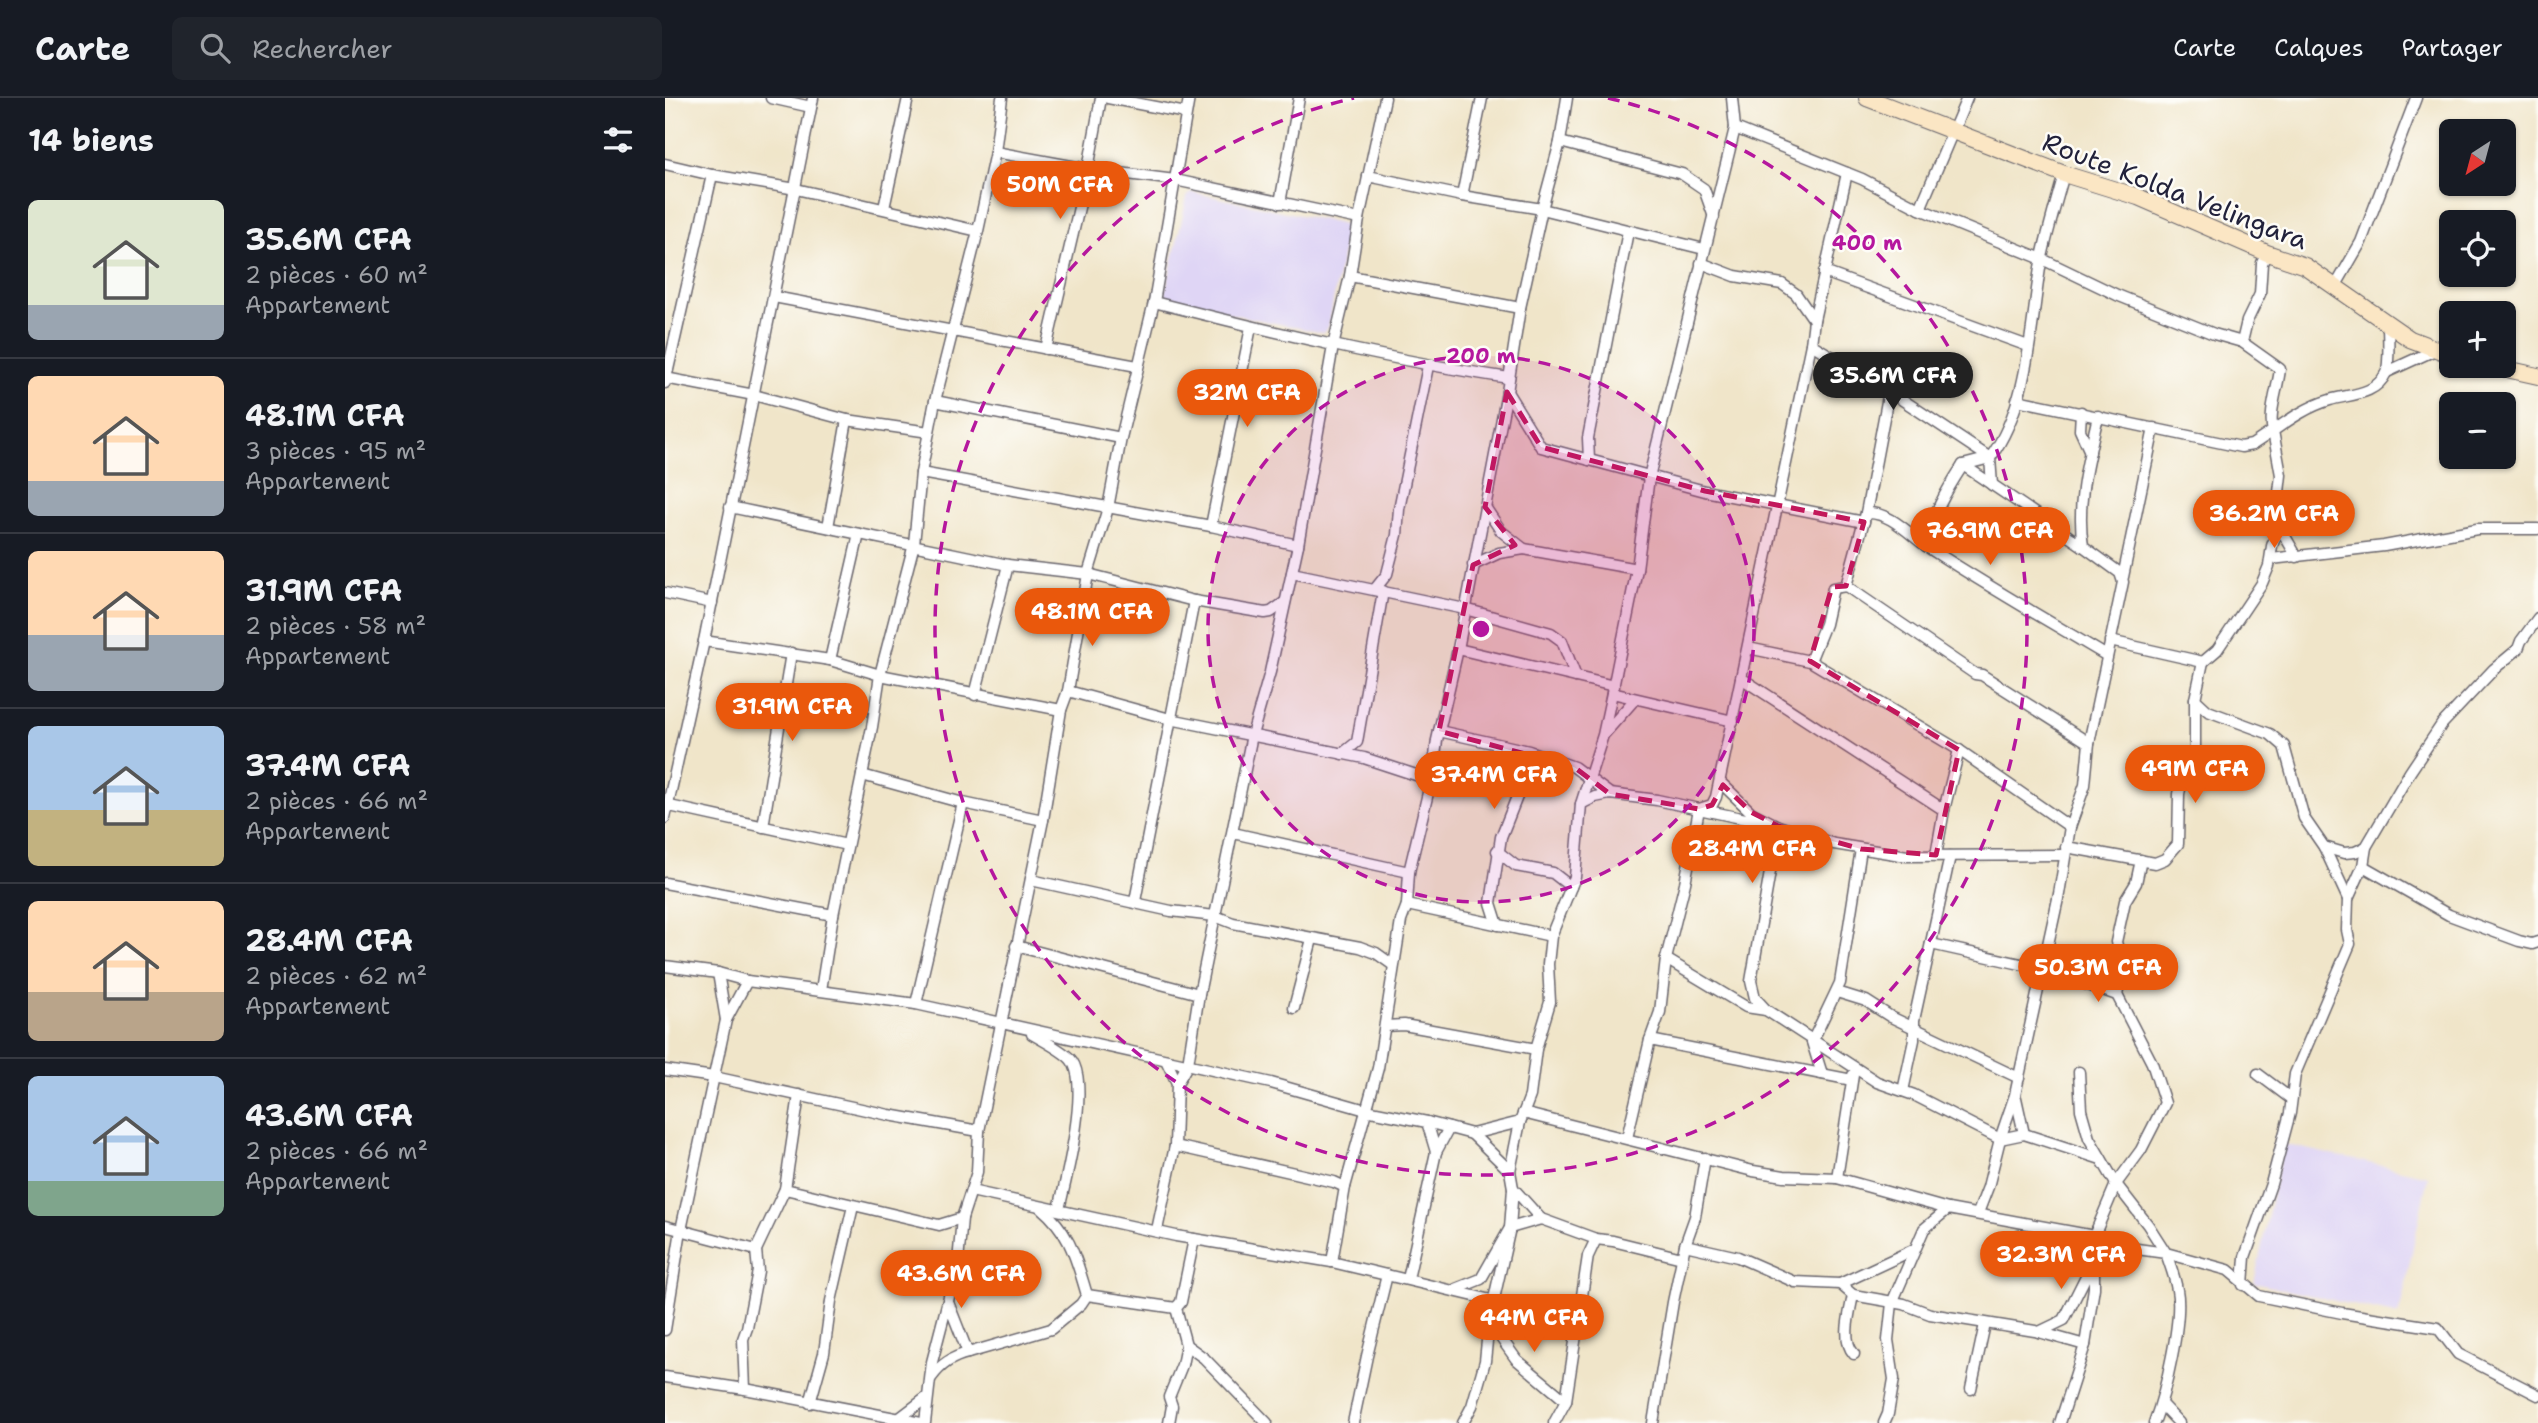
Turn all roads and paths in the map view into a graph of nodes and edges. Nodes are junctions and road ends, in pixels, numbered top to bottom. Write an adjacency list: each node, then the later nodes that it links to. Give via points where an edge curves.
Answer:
1 (771, 98): 15 (street)
2 (908, 98): 31 (street)
3 (1002, 98): 20 (street)
4 (1101, 98): 22 (street)
5 (1108, 98): 16 (street)
6 (1189, 98): 16 (street)
7 (1299, 98): 30 (street)
8 (1385, 98): 26 (street)
9 (1482, 98): 29 (street)
10 (1567, 98): 19 (street)
11 (1732, 98): 17 (street)
12 (1867, 98): 18 (main road, Route Kolda Velingara)
13 (1966, 98): 18 (street)
14 (2416, 98): 44 (street, via 2361,242)
15 (812, 102): 28 (street)
16 (1186, 113): 27 (street)
17 (1735, 128): 23 (street); 34 (street)
18 (1951, 131): 24 (main road, Route Kolda Velingara); 33 (street)
19 (1560, 142): 32 (street); 34 (street, via 1682,174 1704,189)
20 (995, 152): 22 (street); 36 (street)
21 (665, 164): 25 (street)
22 (1088, 169): 27 (street); 56 (street)
23 (1847, 173): 33 (street); 42 (street)
24 (2064, 174): 39 (main road, Route Kolda Velingara, via 2138,197); 40 (street)
25 (712, 175): 28 (street); 65 (street)
26 (1369, 176): 29 (street); 35 (street)
27 (1175, 180): 30 (street); 46 (street)
28 (796, 189): 31 (street); 45 (street)
29 (1462, 196): 32 (street)
30 (1280, 203): 35 (street)
31 (884, 208): 36 (street)
32 (1542, 209): 37 (street); 47 (street)
33 (1920, 209): 40 (street)
34 (1714, 217): 38 (street)
35 (1359, 219): 43 (street)
36 (978, 231): 51 (street)
37 (1628, 231): 38 (street); 78 (street)
38 (1704, 249): 41 (street)
39 (2267, 253): 44 (main road, Route Kolda Velingara, via 2305,267); 52 (street, via 2260,294)
40 (2042, 259): 52 (street, via 2117,295); 55 (street)
41 (1701, 263): 48 (street, via 1735,276 1782,284 1796,294); 85 (street)
42 (1824, 272): 48 (street); 55 (street)
43 (1350, 276): 47 (street); 54 (street)
44 (2335, 286): 49 (main road, Route Kolda Velingara)
45 (774, 297): 51 (street); 68 (street)
46 (1154, 302): 50 (street); 59 (street)
47 (1520, 308): 64 (street)
48 (1814, 320): 53 (street)
49 (2388, 324): 57 (main road, Route Kolda Velingara); 62 (street)
50 (1251, 327): 54 (street); 92 (street)
51 (953, 330): 56 (street); 70 (street)
52 (2242, 342): 75 (street, via 2280,369 2270,422)
53 (1811, 344): 66 (street); 87 (street)
54 (1333, 346): 60 (street); 100 (street)
55 (2028, 346): 69 (street)
56 (1046, 349): 59 (street)
57 (2435, 351): 58 (main road, Route Kolda Velingara); 62 (street)
58 (2439, 352)
59 (1137, 366): 77 (street)
60 (1427, 366): 64 (street); 113 (street)
61 (2516, 371): 63 (main road)
62 (2387, 372): 75 (street, via 2357,396 2330,400)
63 (2538, 376)
64 (1509, 378): 67 (street)
65 (665, 380): 68 (street)
66 (1889, 390): 81 (street); 91 (street)
67 (1507, 392): 80 (street, via 1541,447); 89 (street)
68 (754, 395): 73 (street); 88 (street)
69 (2017, 400): 71 (street); 81 (street, via 2007,432)
70 (935, 401): 76 (street); 77 (street)
71 (2081, 412): 72 (street); 79 (street, via 2080,430)
72 (2098, 416): 74 (street); 79 (street)
73 (847, 420): 76 (street); 93 (street)
74 (2154, 428): 75 (street, via 2241,447); 111 (street)
75 (2273, 431): 94 (street, via 2280,475)
76 (929, 432): 84 (street)
77 (1121, 438): 90 (street)
78 (1588, 438): 80 (street); 82 (street)
79 (2090, 452): 102 (street, via 2080,503)
80 (1574, 454): 82 (street)
81 (1990, 458): 83 (street); 86 (street)
82 (1589, 460): 85 (street)
83 (1962, 465): 86 (street); 95 (street)
84 (921, 473): 90 (street); 99 (street)
85 (1649, 477): 87 (street); 108 (street)
86 (1992, 485): 102 (street)
87 (1778, 506): 91 (street); 122 (street)
88 (730, 507): 93 (street); 117 (street)
89 (1485, 507): 103 (street, via 1501,531); 107 (street)
90 (1108, 508): 92 (street); 110 (street)
91 (1865, 517): 98 (street, via 1875,512); 112 (street)
92 (1212, 526): 100 (street)
93 (828, 527): 97 (street)
94 (2279, 527): 104 (street); 105 (street)
95 (1929, 528): 98 (street); 101 (street)
96 (2538, 529): 104 (street, via 2477,529)
97 (859, 534): 99 (street); 126 (street)
98 (1914, 537): 101 (street)
99 (914, 544): 106 (street); 129 (street)
100 (1298, 545): 109 (street)
101 (1926, 546): 125 (street)
102 (2083, 547): 111 (street)
103 (1524, 549): 107 (street, via 1499,553); 108 (street)
104 (2297, 557): 105 (street)
105 (2271, 559): 128 (street, via 2262,583 2217,650)
106 (1008, 565): 110 (street); 134 (street)
107 (1473, 565): 118 (street)
108 (1637, 569): 132 (street)
109 (1292, 573): 113 (street); 116 (street)
110 (1088, 574): 115 (street); 133 (street)
111 (2123, 577): 121 (street)
112 (1846, 586): 127 (street, via 1833,588); 144 (street, via 1975,674)
113 (1383, 591): 118 (street); 143 (street)
114 (665, 593): 117 (street)
115 (1194, 601): 116 (street, via 1265,613); 138 (street)
116 (1285, 602): 141 (street)
117 (712, 603): 120 (street)
118 (1465, 609): 123 (street); 130 (street, via 1558,636)
119 (2538, 618): 167 (street, via 2518,649 2442,724)
120 (704, 641): 124 (street); 156 (street)
121 (2110, 641): 125 (street); 128 (street)
122 (1748, 648): 127 (street); 131 (street)
123 (1458, 649): 130 (street); 140 (street)
124 (791, 653): 126 (street); 162 (street)
125 (2107, 656): 144 (street)
126 (830, 660): 129 (street)
127 (1810, 661): 145 (street)
128 (2203, 663): 136 (street)
129 (880, 675): 134 (street); 150 (street)
130 (1576, 677): 132 (street)
131 (1741, 678): 139 (street); 158 (street)
132 (1613, 690): 135 (street); 142 (street)
133 (1068, 691): 137 (street); 138 (street)
134 (975, 695): 137 (street)
135 (1635, 699): 139 (street); 142 (street)
136 (2195, 699): 166 (street, via 2208,711 2270,734 2284,746 2304,818); 173 (street, via 2195,760 2179,794 2178,844 2165,859 2155,863)
137 (1061, 710): 160 (street)
138 (1170, 719): 141 (street); 182 (street)
139 (1733, 721): 152 (street)
140 (1439, 730): 148 (street); 149 (street)
141 (1252, 735): 146 (street); 164 (street)
142 (1603, 735): 151 (street)
143 (1357, 742): 146 (street); 147 (street)
144 (2089, 743): 163 (street, via 2085,785)
145 (1959, 750): 158 (street); 163 (street)
146 (1342, 754): 147 (street)
147 (1364, 758): 149 (street, via 1419,776)
148 (1558, 762): 151 (street); 169 (street, via 1524,779)
149 (1433, 772): 177 (street)
150 (862, 775): 154 (street); 165 (street)
151 (1589, 776): 153 (street); 155 (street)
152 (1720, 782): 157 (street, via 1712,805); 161 (street, via 1751,812)
153 (1610, 794): 155 (street); 157 (street)
154 (963, 803): 160 (street); 205 (street)
155 (1581, 804): 180 (street)
156 (666, 805): 159 (street); 162 (street)
157 (1699, 809): 161 (street); 194 (street)
158 (1944, 810): 171 (street)
159 (665, 818)
160 (1044, 820): 178 (street)
161 (1778, 826): 168 (street); 204 (street, via 1751,981)
162 (763, 827): 165 (street)
163 (2070, 827): 170 (street)
164 (1233, 833): 177 (street); 186 (street)
165 (847, 845): 185 (street)
166 (2324, 846): 167 (street, via 2344,853); 181 (street)
167 (2367, 847): 175 (street)
168 (1861, 849): 171 (street); 201 (street)
169 (1497, 851): 174 (street); 176 (street)
170 (2066, 851): 172 (street); 173 (street); 197 (street)
171 (1936, 855): 172 (street)
172 (1950, 856): 192 (street)
173 (2141, 860): 203 (street, via 2116,942 2123,967)
174 (1510, 862): 176 (street); 180 (street, via 1553,873)
175 (2363, 866): 181 (street); 191 (street, via 2449,915 2519,942)
176 (1497, 867): 183 (street)
177 (1409, 872): 184 (street)
178 (1031, 880): 182 (street); 193 (street)
179 (665, 883): 185 (street)
180 (1571, 887): 189 (street)
181 (2349, 899): 226 (street, via 2350,944)
182 (1135, 901): 186 (street)
183 (1491, 903): 187 (street); 188 (street)
184 (1407, 905): 187 (street); 196 (street)
185 (833, 915): 200 (street)
186 (1215, 916): 190 (street); 202 (street)
187 (1472, 920): 188 (street)
188 (1498, 925): 189 (street)
189 (1551, 936): 218 (street, via 1550,1002)
190 (1312, 939): 196 (street, via 1360,947); 207 (street)
191 (2538, 942)
192 (1931, 944): 197 (street); 214 (street)
193 (1016, 946): 202 (street); 211 (street)
194 (1666, 959): 206 (street); 216 (street, via 1660,1012)
195 (665, 965): 198 (street)
196 (1393, 965): 208 (street)
197 (2043, 969): 203 (street); 228 (street)
198 (718, 973): 199 (street); 210 (street)
199 (747, 981): 200 (street); 210 (street)
200 (821, 990): 205 (street)
201 (1837, 992): 214 (street, via 1866,1001); 217 (street)
202 (1199, 994): 220 (street)
203 (2117, 995): 251 (street, via 2152,1063 2165,1103)
204 (1755, 998): 206 (street); 209 (street)
205 (916, 1004): 211 (street)
206 (1746, 1007): 209 (street)
207 (1294, 1008)
208 (1388, 1009): 212 (street); 213 (street)
209 (1766, 1010): 217 (street)
210 (726, 1020): 227 (street)
211 (1002, 1022): 215 (street); 240 (street)
212 (1404, 1024): 213 (street); 218 (street)
213 (1385, 1026): 236 (street)
214 (1915, 1027): 228 (street); 232 (street)
215 (1026, 1030): 219 (street); 258 (street, via 1072,1060 1079,1081 1075,1140)
216 (1650, 1040): 224 (street); 243 (street)
217 (1812, 1042): 221 (street); 224 (street)
218 (1536, 1049): 237 (street, via 1530,1097)
219 (1166, 1060): 220 (street); 230 (street)
220 (1188, 1064): 230 (street); 236 (street)
221 (1854, 1068): 229 (street); 232 (street)
222 (665, 1070): 227 (street)
223 (2079, 1072): 248 (street, via 2084,1125)
224 (1822, 1074): 229 (street)
225 (2258, 1074): 231 (street)
226 (2295, 1074): 231 (street); 235 (street)
227 (714, 1077): 233 (street); 266 (street)
228 (2019, 1078): 234 (street)
229 (1853, 1080): 250 (street)
230 (1177, 1083): 245 (street)
231 (2280, 1088): 235 (street)
232 (1903, 1091): 244 (street)
233 (799, 1095): 240 (street); 254 (street)
234 (2015, 1095): 242 (street); 244 (street)
235 (2290, 1098): 282 (street, via 2271,1184 2245,1257)
236 (1366, 1111): 238 (street); 252 (street)
237 (1521, 1118): 241 (street); 243 (street); 249 (street)
238 (1427, 1122): 239 (street); 246 (street)
239 (1449, 1128): 241 (street); 246 (street)
240 (979, 1131): 255 (street)
241 (1472, 1134): 249 (street)
242 (2024, 1134): 244 (street); 248 (street)
243 (1627, 1138): 247 (street)
244 (2000, 1139): 260 (street)
245 (1175, 1146): 252 (street); 267 (street)
246 (1436, 1152): 280 (street)
247 (1705, 1158): 250 (street, via 1784,1176); 272 (street)
248 (2104, 1160): 251 (street)
249 (1510, 1171): 253 (street)
250 (1836, 1178): 259 (street)
251 (2116, 1184): 268 (street); 275 (street)
252 (1345, 1187): 277 (street)
253 (1513, 1188): 262 (street); 265 (street)
254 (785, 1189): 257 (street); 273 (street)
255 (971, 1191): 256 (street); 261 (street)
256 (1038, 1205): 258 (street); 285 (street, via 1057,1221 1074,1251)
257 (853, 1206): 263 (street); 305 (street)
258 (1059, 1209): 267 (street)
259 (1948, 1209): 260 (street); 274 (street, via 1924,1228)
260 (1978, 1213): 268 (street)
261 (962, 1218): 263 (street); 271 (street)
262 (1541, 1219): 265 (street); 270 (street)
263 (939, 1225): 271 (street)
264 (665, 1226): 266 (street)
265 (1510, 1228): 283 (street, via 1481,1279); 287 (street)
266 (681, 1230): 273 (street); 292 (street)
267 (1157, 1230): 269 (street)
268 (2094, 1236): 275 (street); 278 (street)
269 (1194, 1239): 277 (street); 289 (street, via 1181,1303)
270 (1596, 1239): 276 (street); 304 (street, via 1588,1256)
271 (959, 1242): 286 (street)
272 (1685, 1245): 276 (street); 281 (street, via 1738,1257 1795,1282)
273 (756, 1250): 300 (street, via 758,1271 743,1339)
274 (1913, 1250): 281 (street); 288 (street)
275 (2166, 1253): 282 (street, via 2228,1270); 306 (street, via 2178,1292 2176,1331)
276 (1682, 1258): 314 (street)
277 (1332, 1262): 279 (street)
278 (2093, 1262): 293 (street, via 2064,1320); 295 (street)
279 (1387, 1275): 280 (street); 311 (street)
280 (1408, 1279): 283 (street)
281 (1840, 1284): 284 (street)
282 (2243, 1285): 302 (street, via 2259,1296 2438,1328 2458,1354)
283 (1453, 1290): 287 (street)
284 (1853, 1295): 288 (street); 297 (street, via 1847,1335)
285 (1087, 1296): 289 (street); 296 (street, via 1051,1329)
286 (947, 1301): 296 (street); 299 (street)
287 (1495, 1301): 290 (street)
288 (1892, 1303): 291 (street); 315 (street, via 1888,1340 1893,1379)
289 (1176, 1308): 294 (street)
290 (1489, 1321): 304 (street, via 1516,1359); 312 (street, via 1485,1361)
291 (1985, 1324): 293 (street); 301 (street)
292 (665, 1330)
293 (2039, 1332): 295 (street)
294 (1186, 1345): 309 (street, via 1169,1397); 310 (street)
295 (2085, 1345): 316 (street)
296 (968, 1353): 299 (street, via 953,1357)
297 (1854, 1354)
298 (665, 1377): 300 (street)
299 (930, 1379): 303 (street)
300 (745, 1389): 305 (street)
301 (1972, 1389)
302 (2538, 1395)
303 (926, 1398): 307 (street); 308 (street)
304 (1566, 1401): 313 (street)
305 (810, 1403): 307 (street)
306 (2161, 1404): 317 (street); 318 (street)
307 (897, 1420): 308 (street)
308 (923, 1423)
309 (1169, 1423)
310 (1267, 1423)
311 (1353, 1423)
312 (1463, 1423)
313 (1554, 1423)
314 (1653, 1423)
315 (1884, 1423)
316 (2060, 1423)
317 (2154, 1423)
318 (2179, 1423)

